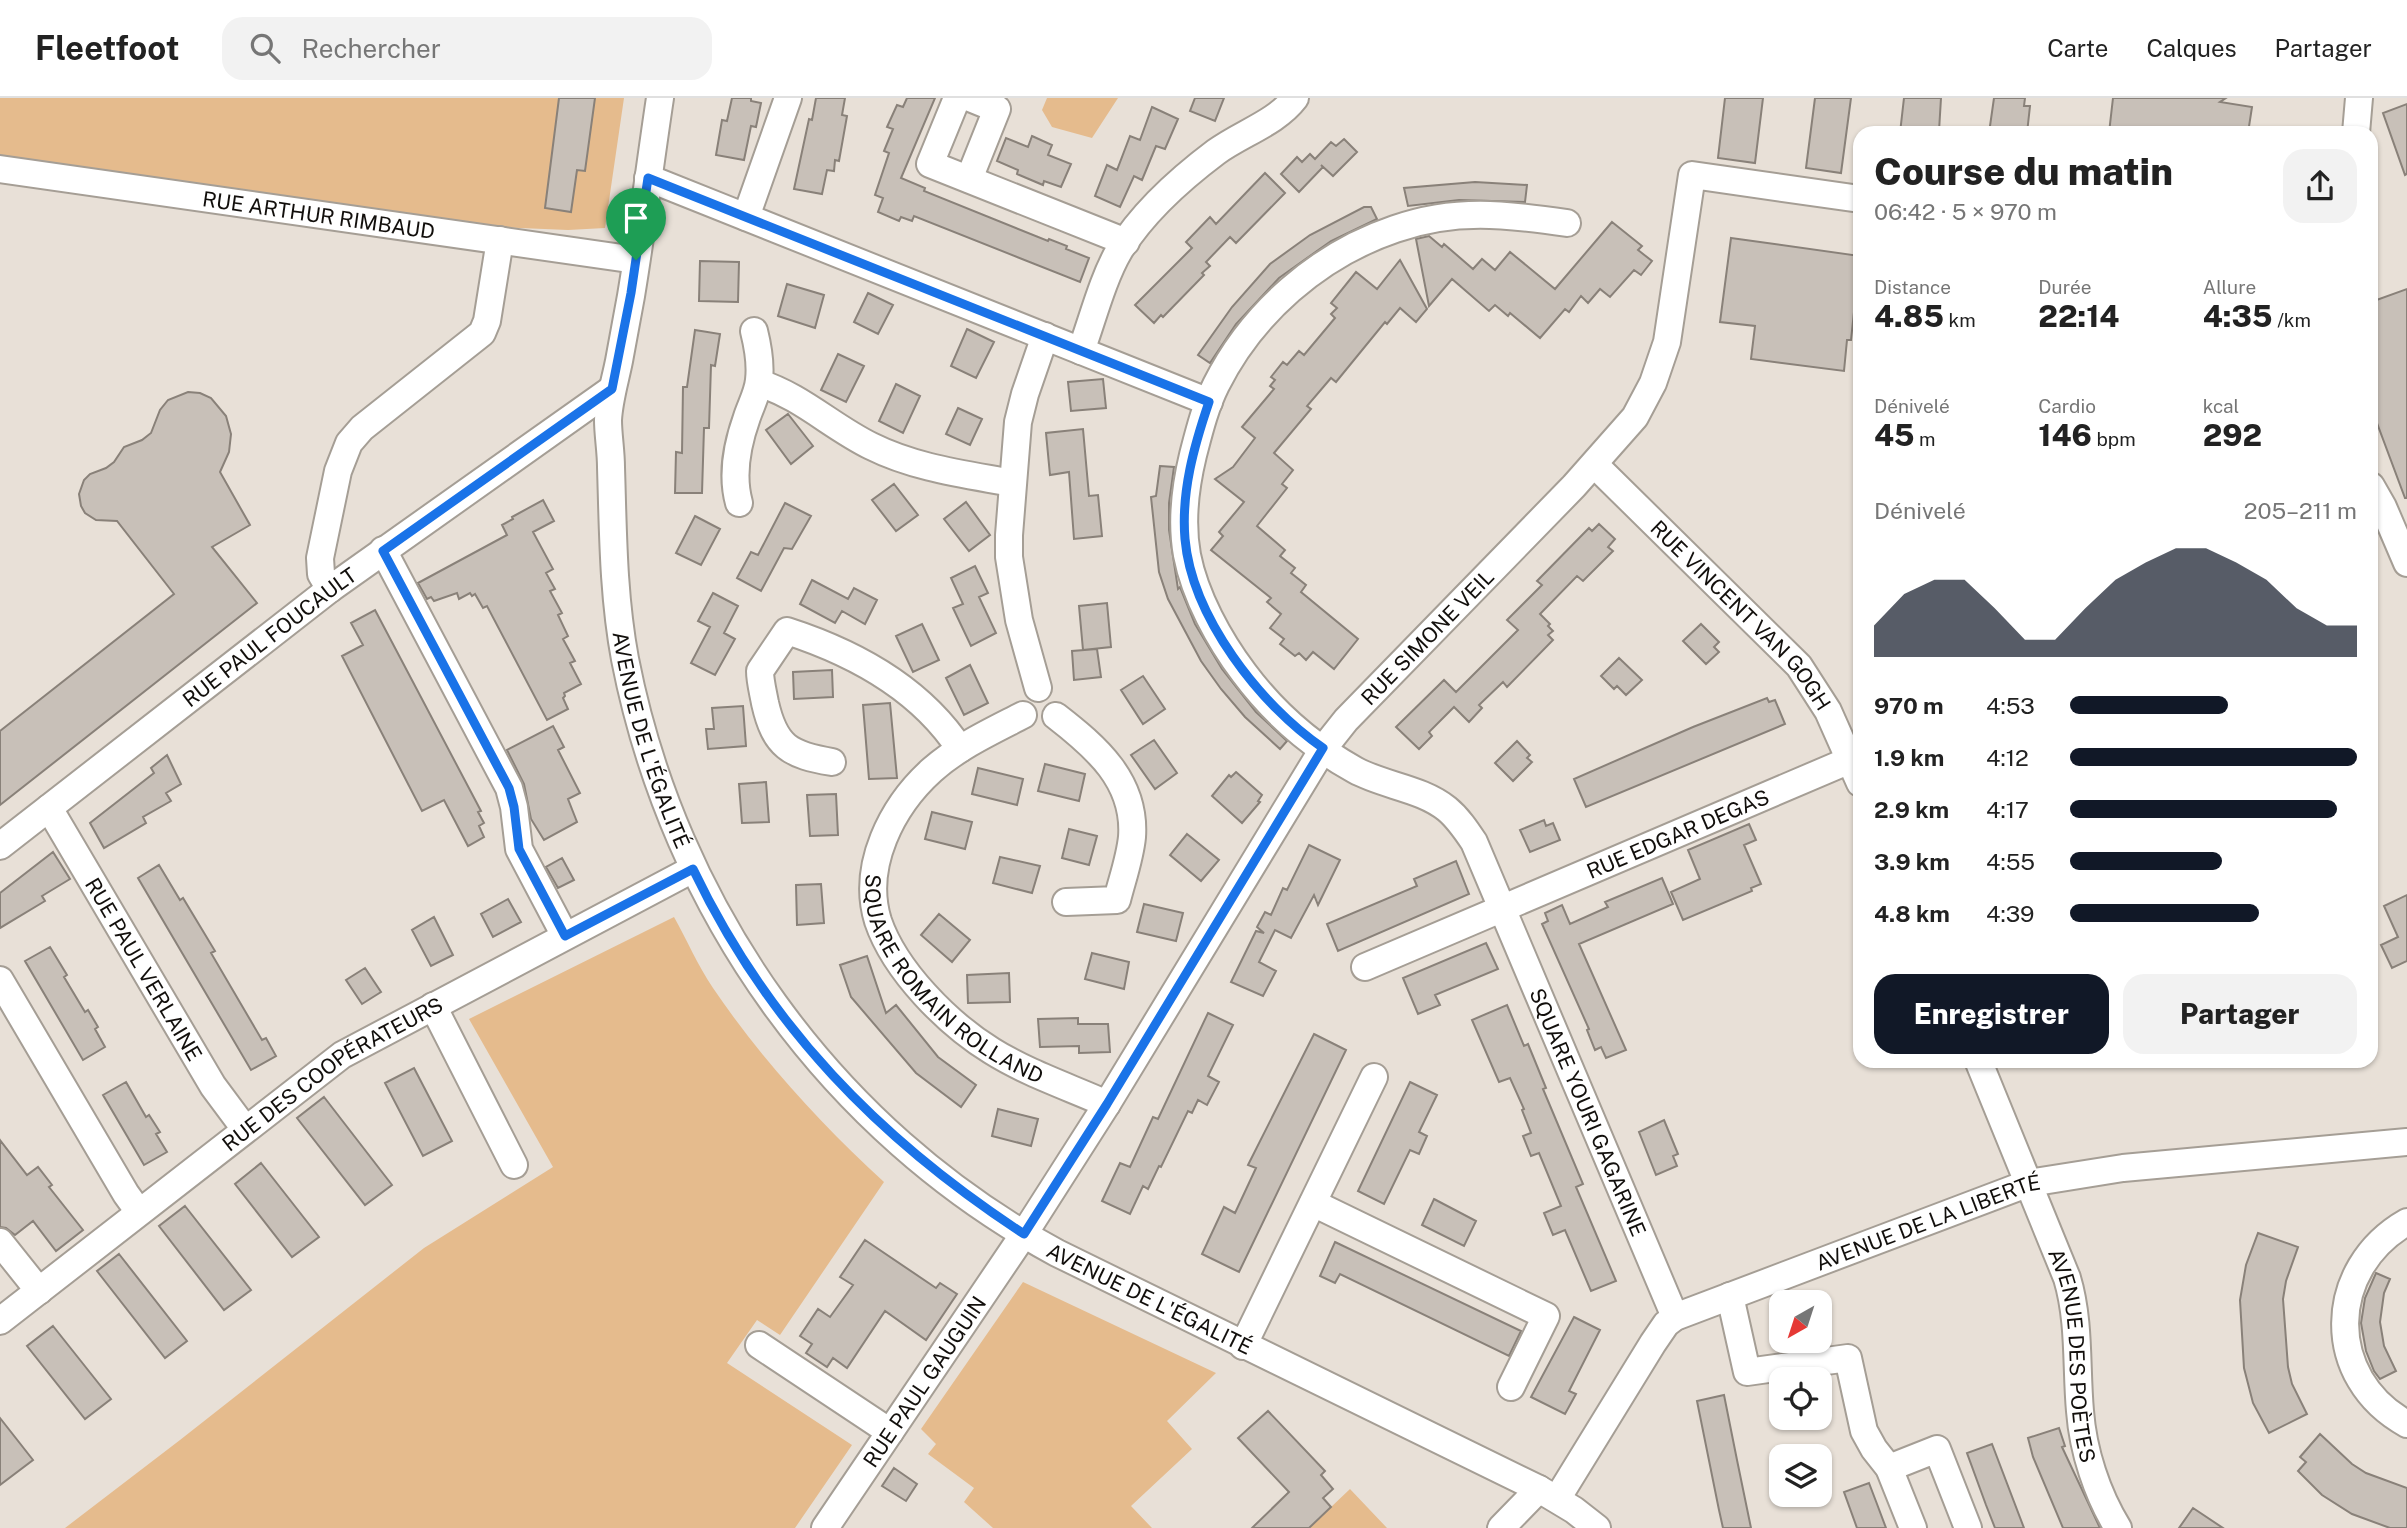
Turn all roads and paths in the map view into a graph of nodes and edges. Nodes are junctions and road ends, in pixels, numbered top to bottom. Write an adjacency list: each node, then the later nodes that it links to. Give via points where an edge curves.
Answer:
1 (660, 98): 9 (street)
2 (788, 98): 12 (street)
3 (957, 98): 10 (street, via 930,164)
4 (970, 98): 10 (street, via 997,109)
5 (1295, 98): 15 (street, via 1192,171)
6 (2360, 101): 7 (street)
7 (2357, 126)
8 (0, 169): 14 (street, RUE ARTHUR RIMBAUD)
9 (648, 178): 12 (street); 16 (street)
10 (968, 179): 15 (street)
11 (1853, 198): 23 (street, RUE SIMONE VEIL, via 1692,175 1672,315 1658,371 1635,417)
12 (746, 217): 18 (street)
13 (1567, 223): 22 (street, SQUARE YOURI GAGARINE, via 1490,213 1458,214 1394,229 1359,243 1301,280 1270,309 1237,349)
14 (500, 240): 16 (street, RUE ARTHUR RIMBAUD); 29 (street, via 482,333 362,428 344,452 320,558 321,575)
15 (1126, 242): 19 (street)
16 (636, 260): 21 (street)
17 (754, 331): 20 (street)
18 (1045, 336): 19 (street); 24 (street, via 1021,408)
19 (1081, 351): 22 (street)
20 (759, 383): 24 (street, via 783,391 858,439 894,456); 26 (street, via 737,453 734,480)
21 (612, 389): 27 (street, RUE PAUL FOUCAULT); 40 (street, AVENUE DE L'ÉGALITÉ, via 608,422 612,549 624,656 659,783)
22 (1209, 402): 33 (street, SQUARE YOURI GAGARINE, via 1185,492 1189,567 1204,604 1243,672 1287,721)
23 (1595, 465): 33 (street, RUE SIMONE VEIL); 36 (street, RUE VINCENT VAN GOGH, via 1800,666 1817,691)
24 (1012, 483): 30 (street, via 1009,557 1019,620)
25 (2378, 498): 28 (street)
26 (739, 503)
27 (383, 551): 29 (street, RUE PAUL FOUCAULT); 43 (street, via 509,788 519,849)
28 (2407, 563)
29 (330, 589): 38 (street, RUE PAUL FOUCAULT)
30 (1038, 688): 31 (street, via 1024,697); 32 (street, via 1056,699)
31 (1023, 715): 32 (street, via 1030,723 1041,725); 34 (street, SQUARE ROMAIN ROLLAND)
32 (1056, 716): 41 (street, via 1097,748 1114,769 1128,802 1132,828 1117,900)
33 (1323, 748): 42 (street, SQUARE YOURI GAGARINE, via 1357,771 1448,810 1474,842); 49 (street, RUE SIMONE VEIL)
34 (960, 749): 35 (street, via 934,716 887,677 842,652 787,631 760,671 771,727 789,750); 49 (street, SQUARE ROMAIN ROLLAND, via 913,790 885,836 873,887 882,931 923,992 967,1033 1000,1056)
35 (832, 762)
36 (1853, 768)
37 (1853, 773): 42 (street, RUE EDGAR DEGAS)
38 (49, 808): 39 (street, RUE PAUL FOUCAULT); 50 (street, RUE PAUL VERLAINE, via 213,1086)
39 (0, 846)
40 (693, 869): 43 (street, RUE DES COOPÉRATEURS); 57 (street, AVENUE DE L'ÉGALITÉ, via 758,983 834,1078 932,1170)
41 (1066, 902)
42 (1503, 908): 44 (street); 61 (street, SQUARE YOURI GAGARINE)
43 (565, 936): 46 (street, RUE DES COOPÉRATEURS)
44 (1365, 967)
45 (0, 980): 55 (street)
46 (433, 1006): 50 (street, RUE DES COOPÉRATEURS, via 342,1055); 52 (street)
47 (1981, 1068): 53 (street)
48 (1374, 1077): 54 (street)
49 (1107, 1104): 57 (street, RUE SIMONE VEIL)
50 (245, 1129): 55 (street, RUE DES COOPÉRATEURS)
51 (2407, 1142): 53 (street, AVENUE DE LA LIBERTÉ, via 2123,1168)
52 (514, 1165)
53 (2029, 1183): 60 (street, AVENUE DE LA LIBERTÉ); 75 (street, AVENUE DES POÈTES, via 2072,1294 2082,1426 2101,1493)
54 (1313, 1203): 64 (street); 65 (street, via 1546,1316)
55 (139, 1212): 59 (street, RUE DES COOPÉRATEURS)
56 (2407, 1222): 66 (street, via 2386,1235 2361,1264 2347,1300 2344,1325 2352,1362 2363,1385 2379,1404)
57 (1024, 1234): 64 (street, AVENUE DE L'ÉGALITÉ); 67 (street, RUE PAUL GAUGUIN)
58 (0, 1242): 59 (street)
59 (38, 1291): 62 (street, RUE DES COOPÉRATEURS)
60 (1730, 1296): 61 (street, AVENUE DE LA LIBERTÉ); 68 (street, via 1747,1372 1848,1358 1864,1431)
61 (1675, 1317): 69 (street, AVENUE DE LA LIBERTÉ)
62 (0, 1321)
63 (759, 1345): 67 (street)
64 (1243, 1346): 69 (street, AVENUE DE L'ÉGALITÉ)
65 (1511, 1387)
66 (2407, 1424)
67 (890, 1432): 70 (street, RUE PAUL GAUGUIN)
68 (1889, 1468): 73 (street); 74 (street, via 1937,1449)
69 (1548, 1494): 71 (street, AVENUE DE LA LIBERTÉ); 72 (street, AVENUE DE L'ÉGALITÉ)
70 (825, 1528)
71 (1501, 1528)
72 (1597, 1528)
73 (1913, 1528)
74 (1968, 1528)
75 (2118, 1528)

